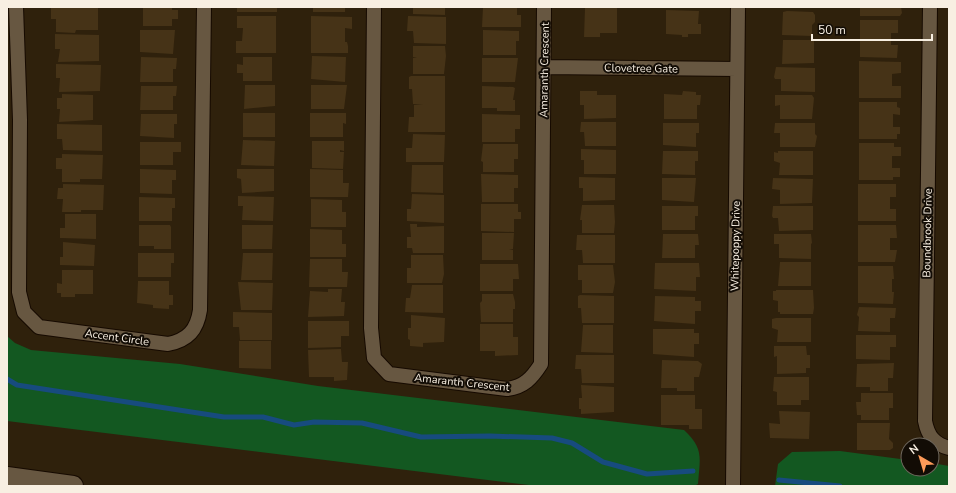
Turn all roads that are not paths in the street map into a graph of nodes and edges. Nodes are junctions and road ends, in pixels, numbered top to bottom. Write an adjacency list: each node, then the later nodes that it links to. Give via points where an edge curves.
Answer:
1 (16, 7): 2 (street, Accent Circle, via 20,120 19,292 24,312 39,326 168,344 178,342 191,334 200,310)
2 (204, 7)
3 (374, 7): 7 (street, Amaranth Crescent, via 371,343 374,358 389,374 507,390 518,388 525,383 534,376 541,364)
4 (544, 7): 7 (street, Amaranth Crescent)
5 (738, 7): 8 (street, Whitepoppy Drive)
6 (930, 7): 9 (street, Boundbrook Drive, via 925,421 930,436 937,443)
7 (544, 67): 8 (street, Clovetree Gate)
8 (737, 70): 12 (street, Whitepoppy Drive)
9 (949, 448)
10 (7, 477): 11 (main road)
11 (73, 486)
12 (733, 486)

